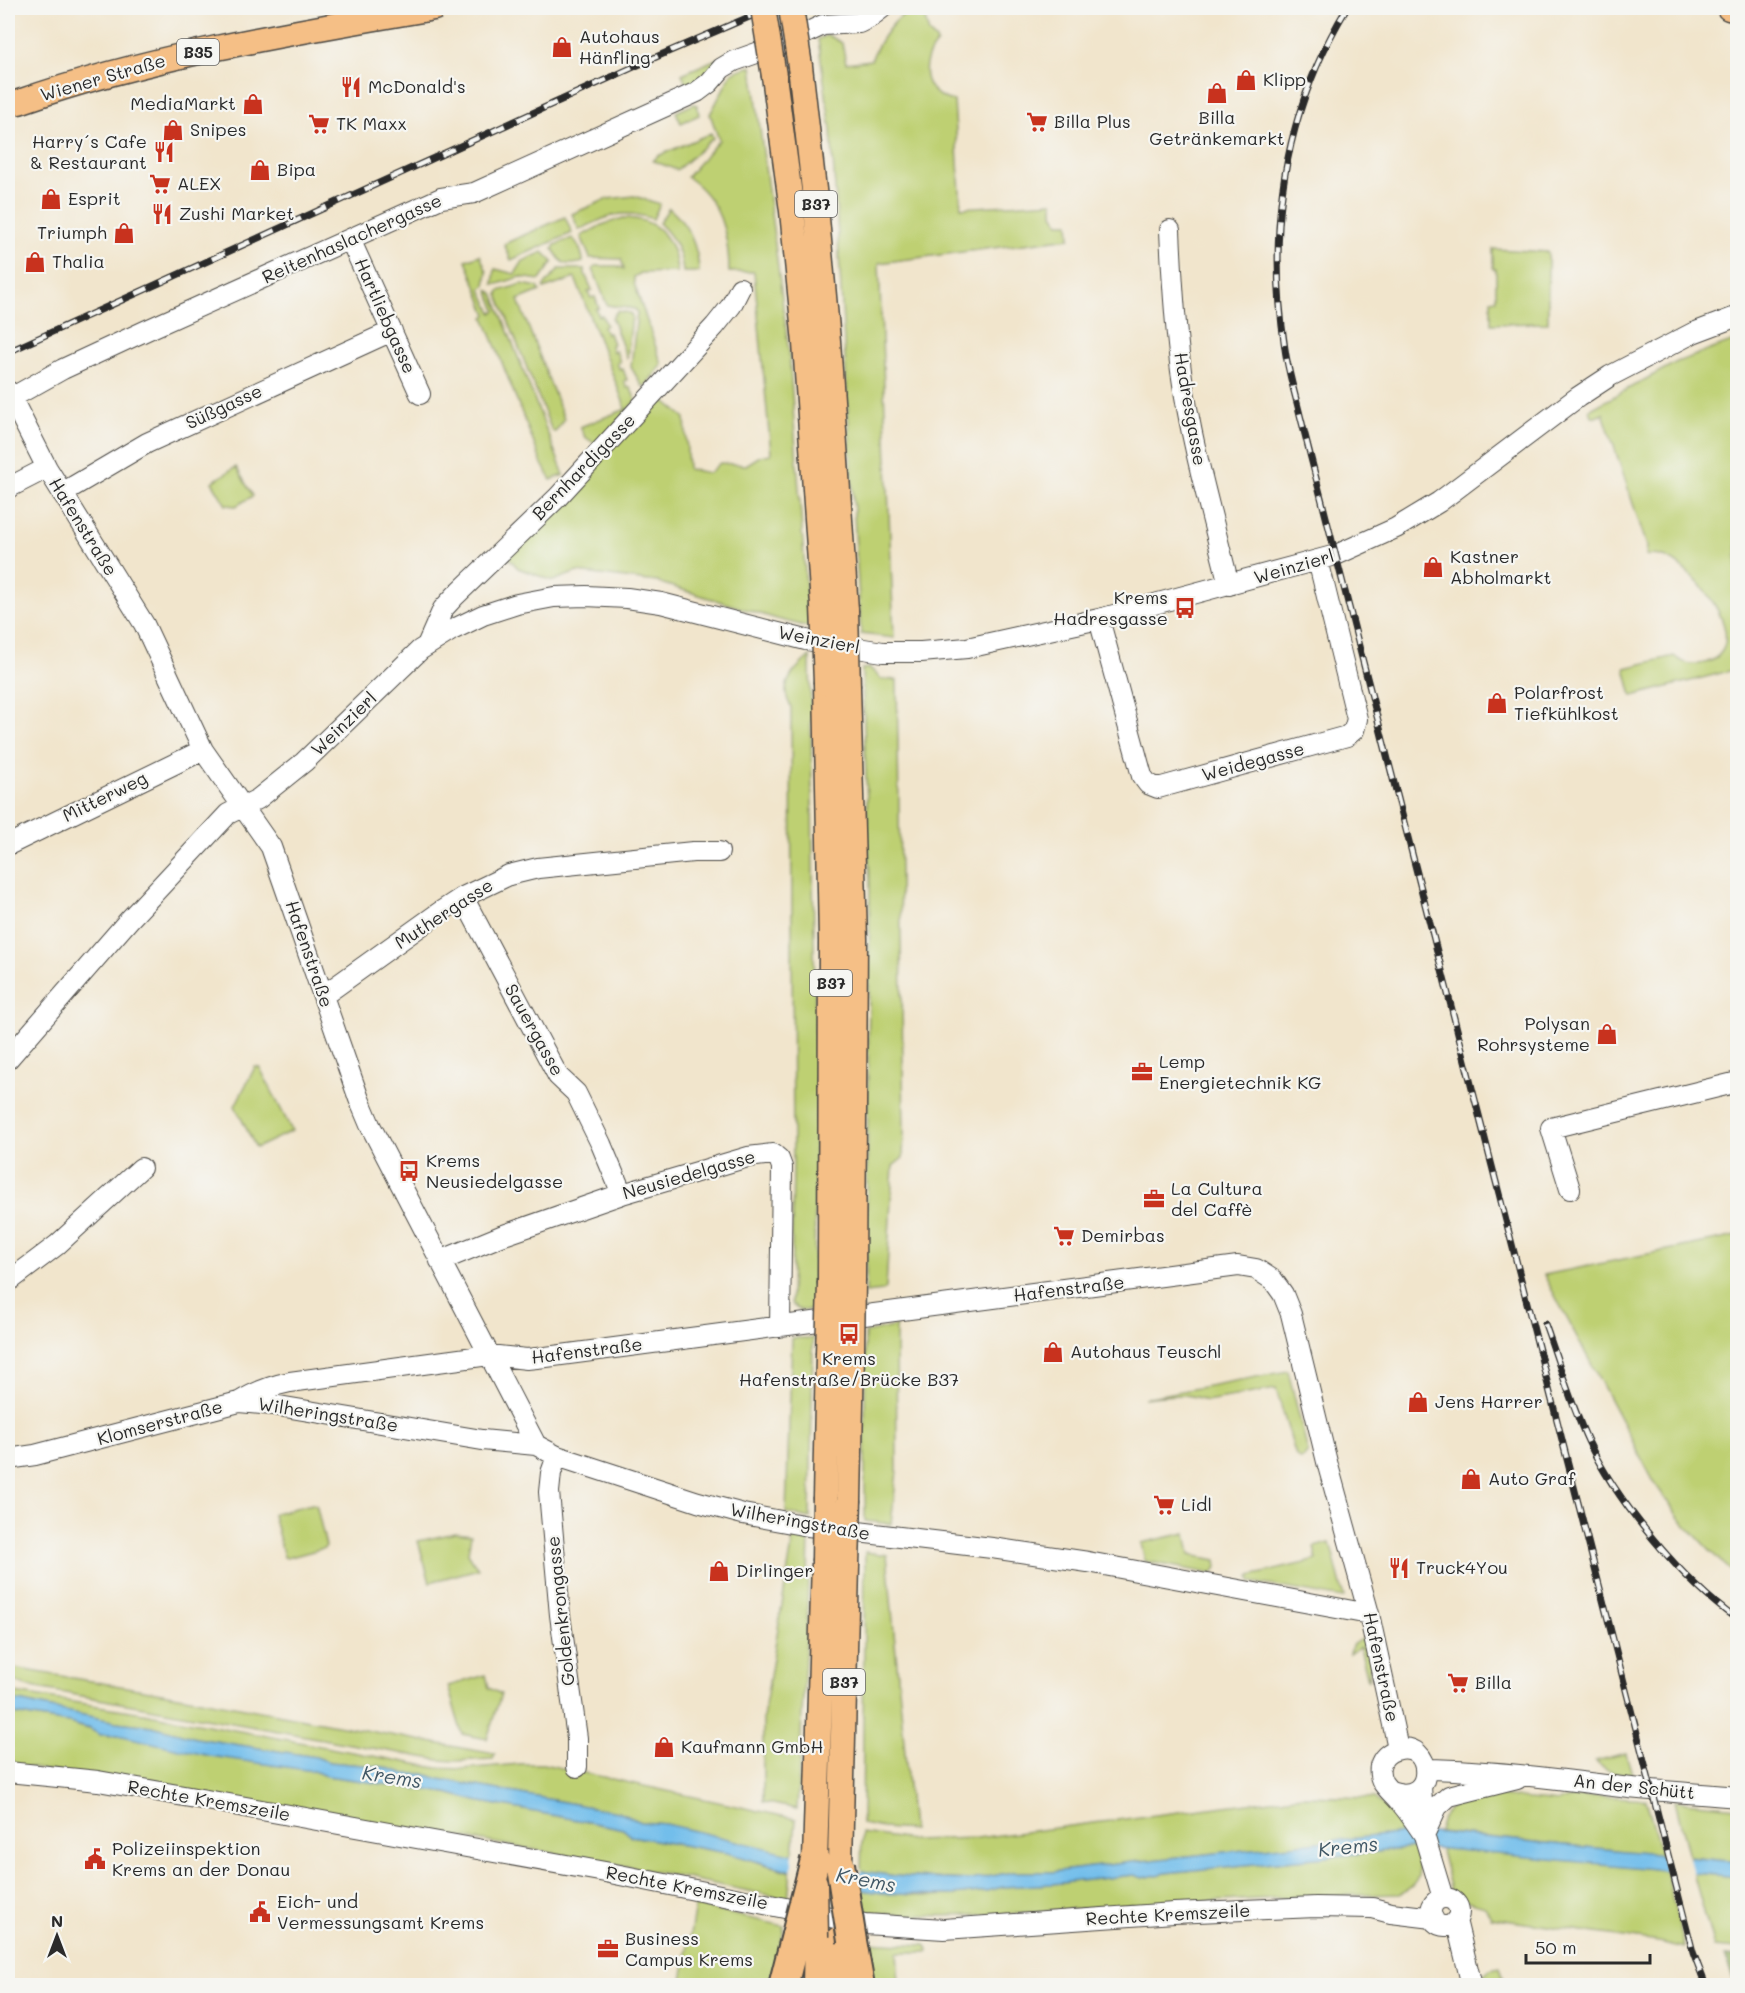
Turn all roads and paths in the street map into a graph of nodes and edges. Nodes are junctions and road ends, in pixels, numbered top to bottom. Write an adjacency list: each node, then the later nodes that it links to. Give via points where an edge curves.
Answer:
1 (434, 8): 7 (main road, Wiener Straße / B35, via 141,65)
2 (764, 8): 20 (main road, B37, bridge, via 792,211)
3 (791, 8): 20 (main road, B37, bridge, via 827,330)
4 (882, 8): 9 (street, Reitenhaslachergasse, via 859,23 823,25 734,61 698,92 474,193 441,198)
5 (1729, 8): 6 (main road)
6 (1737, 10)
7 (19, 102)
8 (1170, 230): 19 (street, Hadresgasse, via 1182,373 1205,491)
9 (350, 239): 12 (street, Hartliebgasse); 14 (street, Reitenhaslachergasse)
10 (740, 288): 22 (street, Bernhardigasse, via 715,326 600,452 449,602)
11 (1737, 316): 18 (street, Weinzierl, via 1684,337 1610,376 1439,502 1396,528)
12 (392, 331): 13 (street, Hartliebgasse); 17 (street, Süßgasse, via 147,443)
13 (420, 394)
14 (9, 395): 15 (street, Hafenstraße)
15 (47, 468): 16 (street); 17 (street, Hafenstraße)
16 (8, 488)
17 (62, 493): 23 (street, Hafenstraße, via 144,624)
18 (1318, 560): 19 (street, Weinzierl); 21 (street, Weidegasse, via 1357,718 1354,730 1347,736 1158,788 1142,776)
19 (1229, 585): 21 (street, Weinzierl)
20 (834, 608): 42 (main road, B37, bridge, via 855,939 841,1281)
21 (1099, 619): 22 (street, Weinzierl, via 967,648 883,651 806,640 662,603 627,598 554,597 483,615)
22 (428, 643): 24 (street, Weinzierl, via 304,762 258,799)
23 (204, 750): 24 (street, Hafenstraße); 25 (street, Mitterweg)
24 (243, 806): 28 (street, Hafenstraße, via 272,847); 29 (street, Weinzierl, via 228,814 129,920)
25 (8, 845)
26 (719, 852): 27 (street, Muthergasse, via 538,868 509,875)
27 (463, 897): 28 (street, Muthergasse); 33 (street, Sauergasse, via 558,1076 576,1093)
28 (324, 995): 34 (street, Hafenstraße, via 366,1116)
29 (8, 1059)
30 (1737, 1082): 32 (street, via 1551,1128)
31 (141, 1168): 35 (street, via 57,1245)
32 (1570, 1189)
33 (622, 1194): 34 (street, Neusiedelgasse); 36 (street, Neusiedelgasse, via 748,1157 772,1154 779,1159)
34 (440, 1261): 37 (street, Hafenstraße)
35 (8, 1282)
36 (780, 1327): 37 (street, Hafenstraße, via 536,1358); 43 (street, Hafenstraße, via 1220,1268 1256,1269 1273,1280 1291,1314)
37 (489, 1355): 38 (street, Klomserstraße, via 290,1382 262,1389); 39 (street)
38 (238, 1402): 39 (street, Wilheringstraße); 41 (street, Klomserstraße)
39 (536, 1445): 40 (street, Wilheringstraße)
40 (557, 1456): 43 (street, Wilheringstraße, via 743,1514 1088,1562); 45 (street, Goldenkrongasse, via 549,1492)
41 (8, 1459)
42 (836, 1563): 52 (main road, B37, via 818,1795); 52 (main road, B37, via 842,1800)
43 (1369, 1614): 44 (street, Hafenstraße)
44 (1398, 1749): 48 (street, via 1408,1749 1423,1760); 49 (street, via 1389,1752 1380,1767 1382,1782)
45 (577, 1767)
46 (8, 1772): 53 (street, Rechte Kremszeile, via 98,1781 180,1795 865,1924 944,1929 1174,1913 1372,1908 1390,1900)
47 (1531, 1776): 48 (street, An der Schütt, via 1457,1770); 50 (street, An der Schütt); 51 (street, An der Schütt, via 1456,1793 1443,1800)
48 (1423, 1785): 49 (street, via 1412,1793); 51 (street)
49 (1394, 1795): 51 (street)
50 (1737, 1797)
51 (1424, 1834): 53 (street)
52 (828, 1862): 54 (highway, bridge); 54 (highway, bridge)
53 (1442, 1909): 59 (street); 60 (street)
54 (825, 1938): 55 (highway); 56 (main road); 57 (main road); 58 (highway)
55 (783, 1986)
56 (815, 1986)
57 (837, 1986)
58 (860, 1986)
59 (1460, 1986)
60 (1472, 1986)

